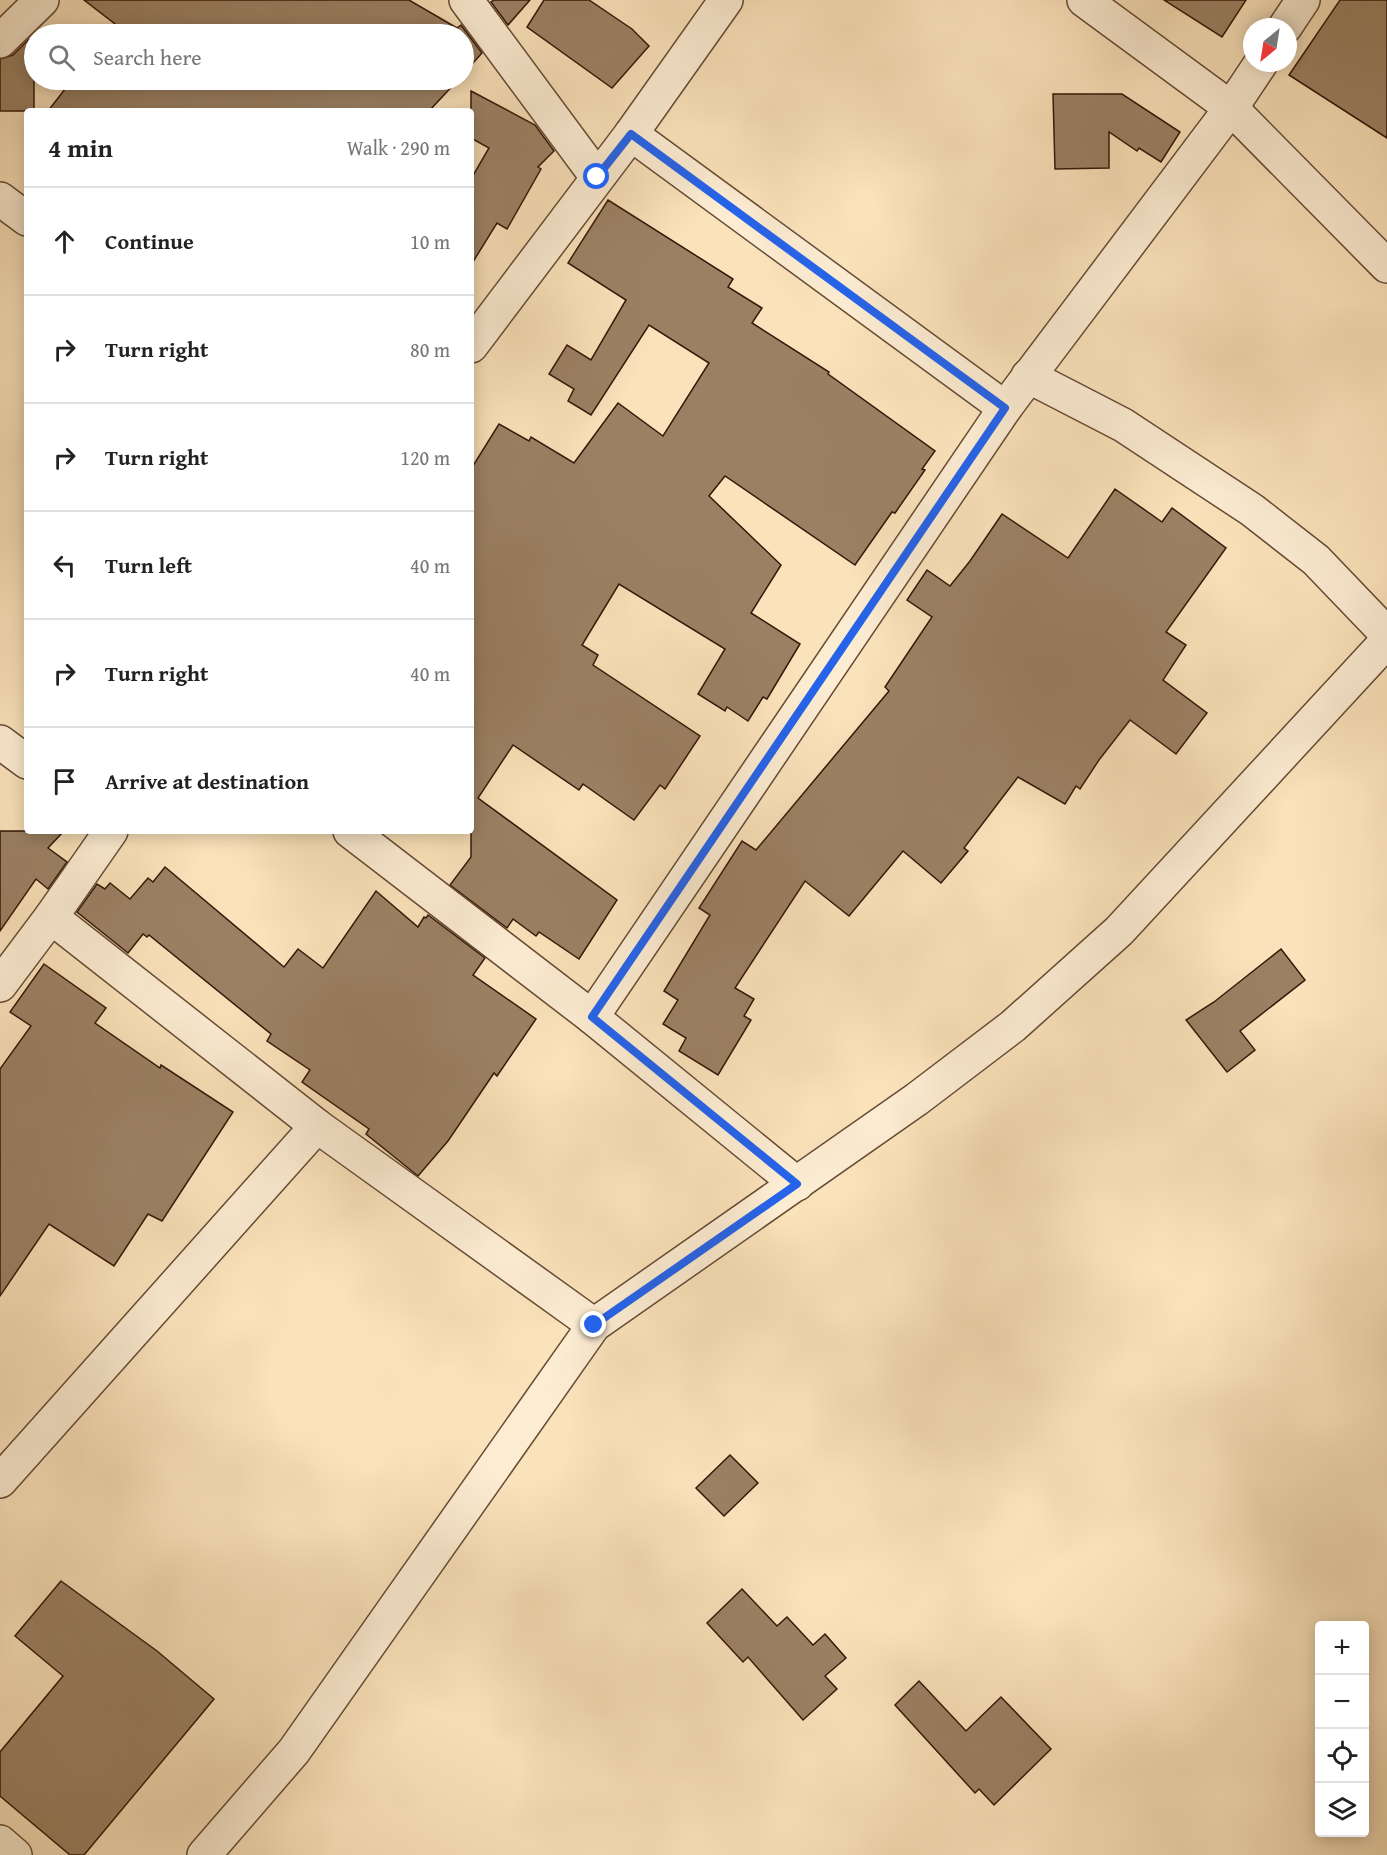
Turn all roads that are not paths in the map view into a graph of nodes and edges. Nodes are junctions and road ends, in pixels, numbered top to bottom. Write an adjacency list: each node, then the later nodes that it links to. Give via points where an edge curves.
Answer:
1 (42, 0): 7 (street)
2 (466, 0): 11 (street)
3 (726, 0): 10 (street)
4 (1084, 0): 9 (street)
5 (1303, 0): 6 (street)
6 (1291, 18)
7 (0, 41)
8 (1255, 72): 9 (street)
9 (1231, 108): 14 (street); 16 (street)
10 (631, 134): 11 (street); 17 (street)
11 (597, 177): 15 (street)
12 (0, 199): 13 (street)
13 (24, 217)
14 (1387, 266)
15 (474, 342)
16 (1029, 376): 17 (street); 18 (street, via 1123,425 1252,510 1316,560)
17 (1005, 408): 26 (street)
18 (1387, 634)
19 (1387, 641): 28 (street, via 1119,931 1013,1026)
20 (0, 742): 21 (street)
21 (24, 760)
22 (109, 834): 24 (street)
23 (354, 834): 26 (street)
24 (51, 917): 25 (street); 27 (street)
25 (0, 985)
26 (592, 1017): 28 (street)
27 (317, 1126): 29 (street); 30 (street)
28 (797, 1184): 29 (street)
29 (594, 1325): 33 (street, via 294,1751)
30 (0, 1480)
31 (0, 1842): 32 (street)
32 (15, 1855)
33 (204, 1855)

